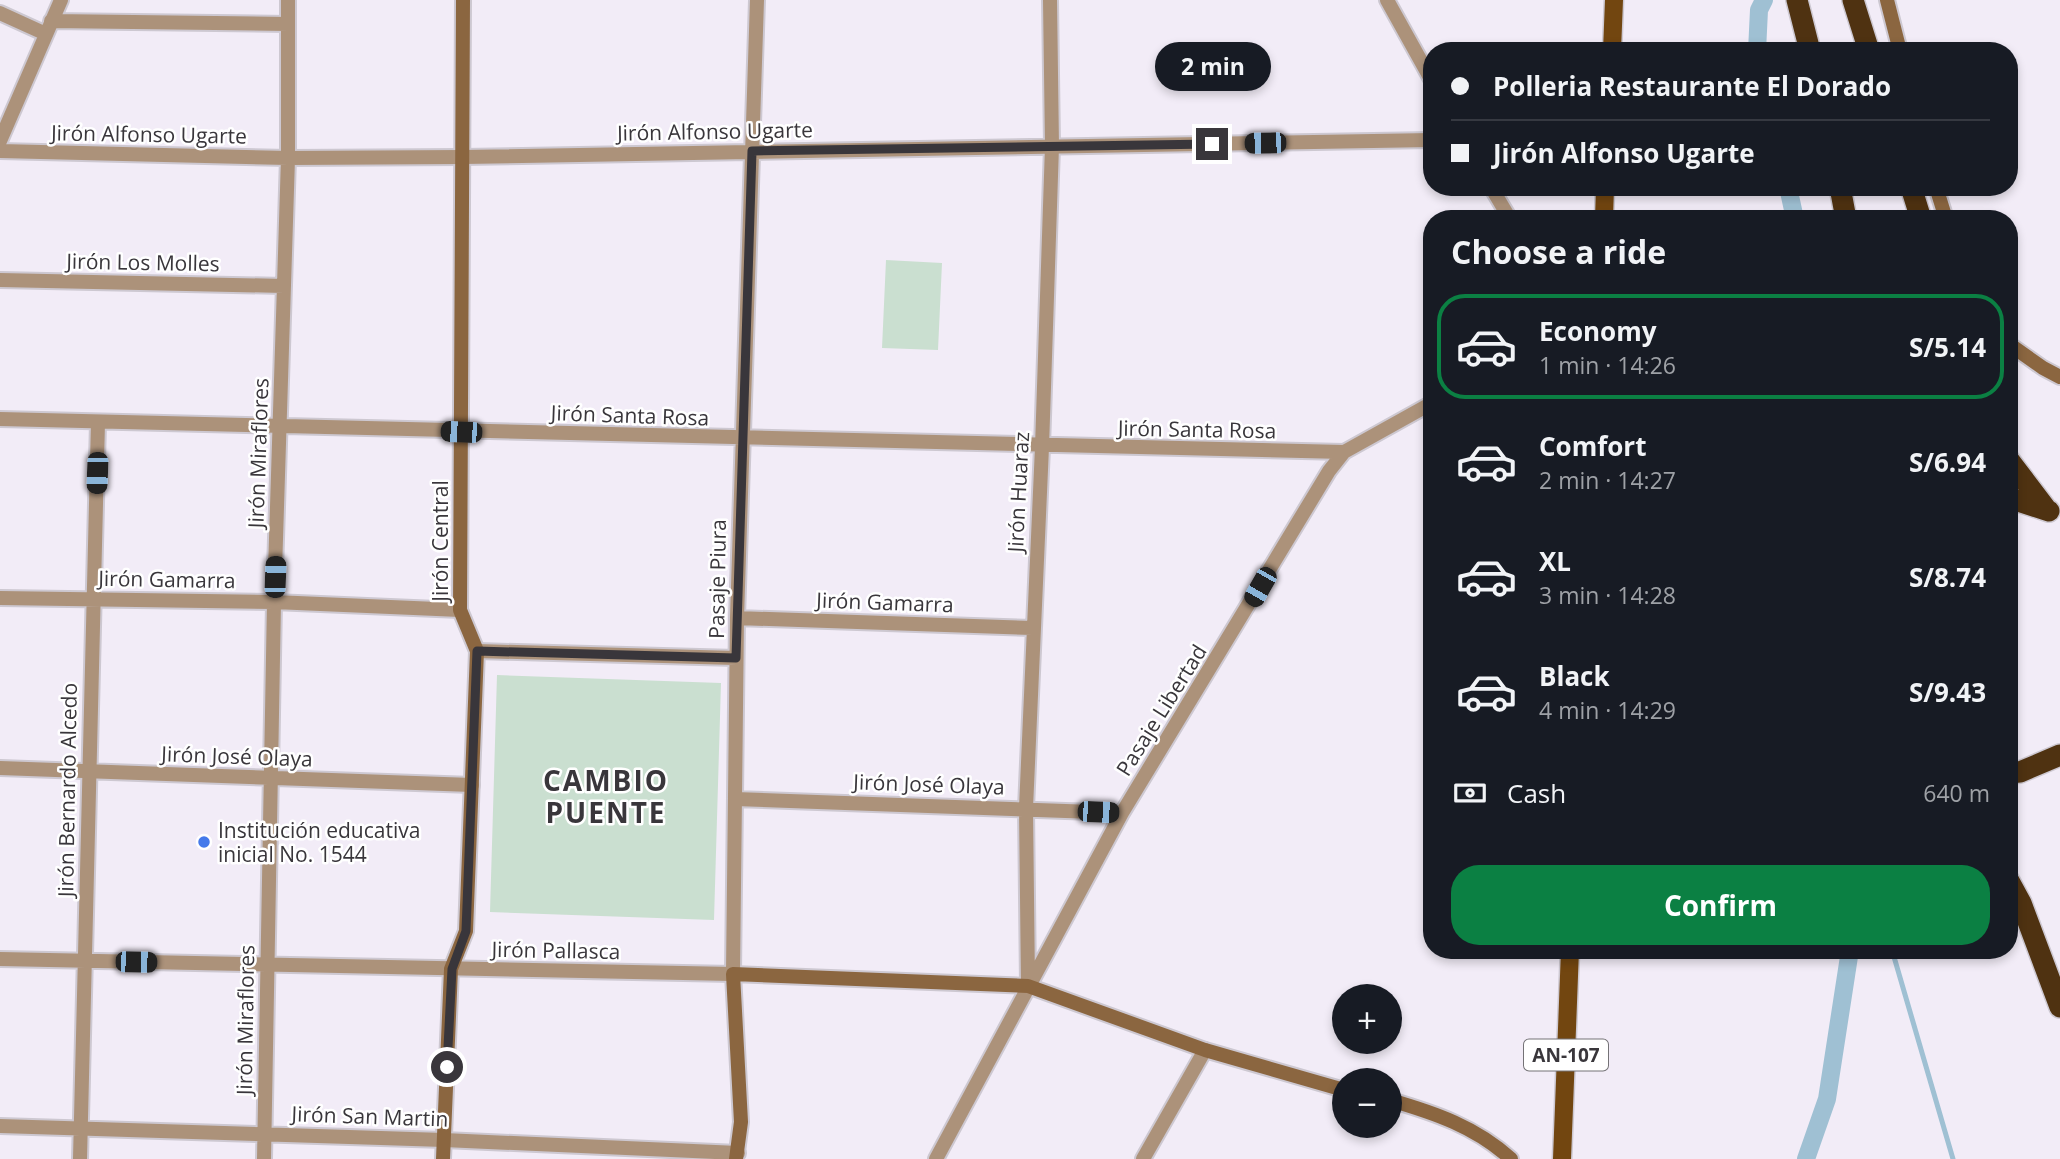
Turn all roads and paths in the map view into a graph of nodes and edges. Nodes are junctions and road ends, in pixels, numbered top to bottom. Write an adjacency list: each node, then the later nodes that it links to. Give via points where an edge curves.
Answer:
1 (61, 0): 13 (street)
2 (288, 0): 12 (street, Jirón Miraflores)
3 (463, 0): 24 (street, Jirón Central)
4 (757, 0): 23 (street, Pasaje Piura)
5 (1050, 0): 21 (street, Jirón Huaraz)
6 (1387, 0): 18 (street)
7 (1614, 0): 14 (main road)
8 (1797, 0): 15 (highway)
9 (1853, 0): 16 (highway)
10 (1887, 0): 17 (street)
11 (0, 13): 13 (street)
12 (288, 24): 13 (street); 25 (street, Jirón Miraflores)
13 (49, 28): 20 (street)
14 (1612, 42)
15 (1809, 42)
16 (1866, 42)
17 (1898, 42)
18 (1423, 65)
19 (1423, 140): 21 (street, Jirón Alfonso Ugarte)
20 (0, 141)
21 (1052, 146): 23 (street, Jirón Alfonso Ugarte); 36 (street, Jirón Huaraz)
22 (0, 151): 25 (street, Jirón Alfonso Ugarte)
23 (752, 151): 24 (street, Jirón Alfonso Ugarte); 35 (street, Pasaje Piura)
24 (463, 157): 25 (street, Jirón Alfonso Ugarte); 34 (street, Jirón Central)
25 (288, 158): 27 (street, Jirón Miraflores)
26 (0, 280): 27 (street, Jirón Los Molles)
27 (284, 286): 33 (street, Jirón Miraflores)
28 (2018, 350): 29 (street)
29 (2060, 377)
30 (1423, 408): 37 (street, Pasaje Libertad)
31 (0, 419): 32 (street, Jirón Santa Rosa)
32 (98, 422): 33 (street, Jirón Santa Rosa); 42 (street, Jirón Bernardo Alcedo)
33 (280, 425): 34 (street, Jirón Santa Rosa); 43 (street, Jirón Miraflores)
34 (461, 432): 35 (street, Jirón Santa Rosa); 44 (street, Jirón Central)
35 (741, 439): 36 (street, Jirón Santa Rosa); 45 (street, Pasaje Piura)
36 (1042, 447): 37 (street, Jirón Santa Rosa); 46 (street, Jirón Huaraz)
37 (1344, 453): 57 (street, Pasaje Libertad, via 1313,495)
38 (2018, 471): 40 (highway)
39 (2018, 501): 40 (highway)
40 (2054, 513)
41 (0, 598): 42 (street, Jirón Gamarra)
42 (93, 599): 43 (street, Jirón Gamarra); 51 (street, Jirón Bernardo Alcedo)
43 (274, 602): 44 (street, Jirón Gamarra); 53 (street, Jirón Miraflores)
44 (460, 610): 47 (street, Jirón Central)
45 (737, 618): 46 (street, Jirón Gamarra); 48 (street, Pasaje Piura)
46 (1032, 628): 56 (street, Jirón Huaraz)
47 (477, 651): 48 (street); 54 (street, Jirón Central)
48 (736, 658): 55 (street, Pasaje Piura)
49 (2060, 755): 52 (highway)
50 (0, 768): 51 (street, Jirón José Olaya)
51 (88, 771): 53 (street, Jirón José Olaya); 61 (street, Jirón Bernardo Alcedo)
52 (2018, 772)
53 (271, 778): 54 (street, Jirón José Olaya); 62 (street, Jirón Miraflores)
54 (472, 785): 63 (street, Jirón Central, via 466,931)
55 (735, 799): 56 (street, Jirón José Olaya); 64 (street, Pasaje Piura)
56 (1026, 808): 57 (street, Jirón José Olaya); 65 (street, Jirón Huaraz)
57 (1122, 813): 65 (street, Pasaje Libertad)
58 (2018, 898): 66 (highway)
59 (0, 959): 61 (street, Jirón Pallasca)
60 (1570, 959): 81 (main road, AN-107)
61 (84, 961): 62 (street, Jirón Pallasca); 71 (street, Jirón Bernardo Alcedo)
62 (267, 965): 63 (street, Jirón Pallasca); 72 (street, Jirón Miraflores)
63 (452, 969): 64 (street, Jirón Pallasca); 73 (street, Jirón Central)
64 (733, 974): 65 (street, Jirón Pallasca); 74 (street, Pasaje Piura, via 741,1122)
65 (1028, 986): 67 (street, Jirón Pallasca); 78 (street, Pasaje Libertad)
66 (2060, 1007)
67 (1205, 1050): 68 (street, Jirón Pallasca); 79 (street)
68 (1332, 1087)
69 (1402, 1104): 80 (street, via 1456,1121)
70 (0, 1126): 71 (street, Jirón San Martin)
71 (81, 1128): 72 (street, Jirón San Martin); 75 (street, Jirón Bernardo Alcedo)
72 (265, 1134): 73 (street, Jirón San Martin); 76 (street, Jirón Miraflores)
73 (444, 1140): 74 (street, Jirón San Martin); 77 (street, Jirón Central)
74 (737, 1156)
75 (80, 1159)
76 (264, 1159)
77 (443, 1159)
78 (936, 1159)
79 (1143, 1159)
80 (1511, 1159)
81 (1562, 1159)

